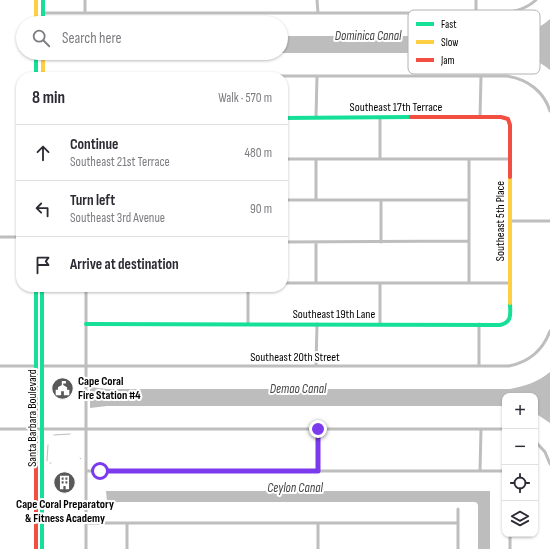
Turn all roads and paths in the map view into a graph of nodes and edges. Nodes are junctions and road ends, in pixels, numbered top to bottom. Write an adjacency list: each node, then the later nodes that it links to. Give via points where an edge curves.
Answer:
1 (36, 0): 11 (street)
2 (43, 0): 7 (street)
3 (85, 0): 8 (street)
4 (317, 0): 9 (street)
5 (536, 0): 6 (street)
6 (518, 10)
7 (43, 12): 8 (street); 12 (street)
8 (85, 12): 9 (street)
9 (318, 12): 10 (street)
10 (408, 12)
11 (36, 16)
12 (43, 16)
13 (36, 60): 15 (street)
14 (43, 60): 16 (street)
15 (36, 72)
16 (43, 72)
17 (288, 76): 18 (street)
18 (317, 76): 19 (street); 21 (street)
19 (481, 76): 20 (street, via 518,78 530,84 541,94); 22 (street)
20 (550, 111)
21 (316, 117): 23 (street, Southeast 17th Terrace); 24 (street, Southeast 17th Terrace)
22 (480, 117): 24 (street, Southeast 17th Terrace); 25 (street, Southeast 17th Terrace, via 504,118)
23 (288, 118)
24 (380, 118): 28 (street)
25 (509, 121): 30 (street, Southeast 5th Place)
26 (288, 159): 27 (street)
27 (316, 159): 28 (street); 32 (street)
28 (380, 159): 29 (street)
29 (469, 159): 30 (street); 34 (street)
30 (510, 159): 35 (street, Southeast 5th Place)
31 (288, 200): 32 (street)
32 (316, 200): 33 (street)
33 (381, 200): 34 (street); 41 (street)
34 (469, 200): 42 (street)
35 (510, 221): 36 (street); 47 (street, Southeast 5th Place)
36 (550, 221)
37 (0, 237): 38 (street)
38 (16, 237)
39 (288, 242): 40 (street)
40 (316, 242): 41 (street); 44 (street)
41 (381, 242): 42 (street)
42 (469, 242): 46 (street)
43 (288, 283): 44 (street)
44 (316, 283): 45 (street)
45 (380, 283): 46 (street); 56 (street)
46 (469, 283): 47 (street)
47 (510, 283): 52 (street, Southeast 5th Place)
48 (36, 292): 60 (street, Santa Barbara Boulevard)
49 (42, 292): 61 (street, Santa Barbara Boulevard)
50 (86, 292): 53 (street)
51 (248, 292): 54 (street)
52 (508, 322): 57 (street, Southeast 19th Lane, via 502,325)
53 (86, 324): 54 (street, Southeast 19th Lane); 62 (street)
54 (248, 324): 55 (street, Southeast 19th Lane)
55 (317, 324): 56 (street, Southeast 19th Lane); 63 (street)
56 (380, 324): 57 (street, Southeast 19th Lane)
57 (479, 324): 64 (street)
58 (550, 331): 64 (street, Southeast 20th Street, via 542,347 525,361 505,366)
59 (0, 366): 60 (street)
60 (36, 366): 66 (street, Santa Barbara Boulevard)
61 (42, 366): 62 (street, Southeast 20th Street); 67 (street, Santa Barbara Boulevard)
62 (86, 366): 63 (street, Southeast 20th Street); 68 (street)
63 (316, 366): 64 (street, Southeast 20th Street)
64 (479, 366)
65 (0, 429): 66 (street)
66 (36, 429): 67 (street); 84 (street, Santa Barbara Boulevard)
67 (42, 429): 68 (street); 85 (street, Santa Barbara Boulevard)
68 (86, 429): 69 (street); 74 (street)
69 (318, 429): 70 (street); 75 (street)
70 (481, 429): 71 (street); 76 (street)
71 (502, 429)
72 (538, 443): 73 (street)
73 (550, 464)
74 (86, 471): 75 (street); 79 (street)
75 (318, 471): 76 (street)
76 (480, 471): 77 (street)
77 (502, 471)
78 (458, 509): 82 (street)
79 (86, 523): 80 (street); 86 (street)
80 (127, 523): 81 (street); 87 (street)
81 (318, 523): 82 (street); 88 (street)
82 (458, 523): 89 (street)
83 (510, 537): 90 (street)
84 (36, 549)
85 (42, 549)
86 (86, 549)
87 (127, 549)
88 (318, 549)
89 (458, 549)
90 (510, 549)

